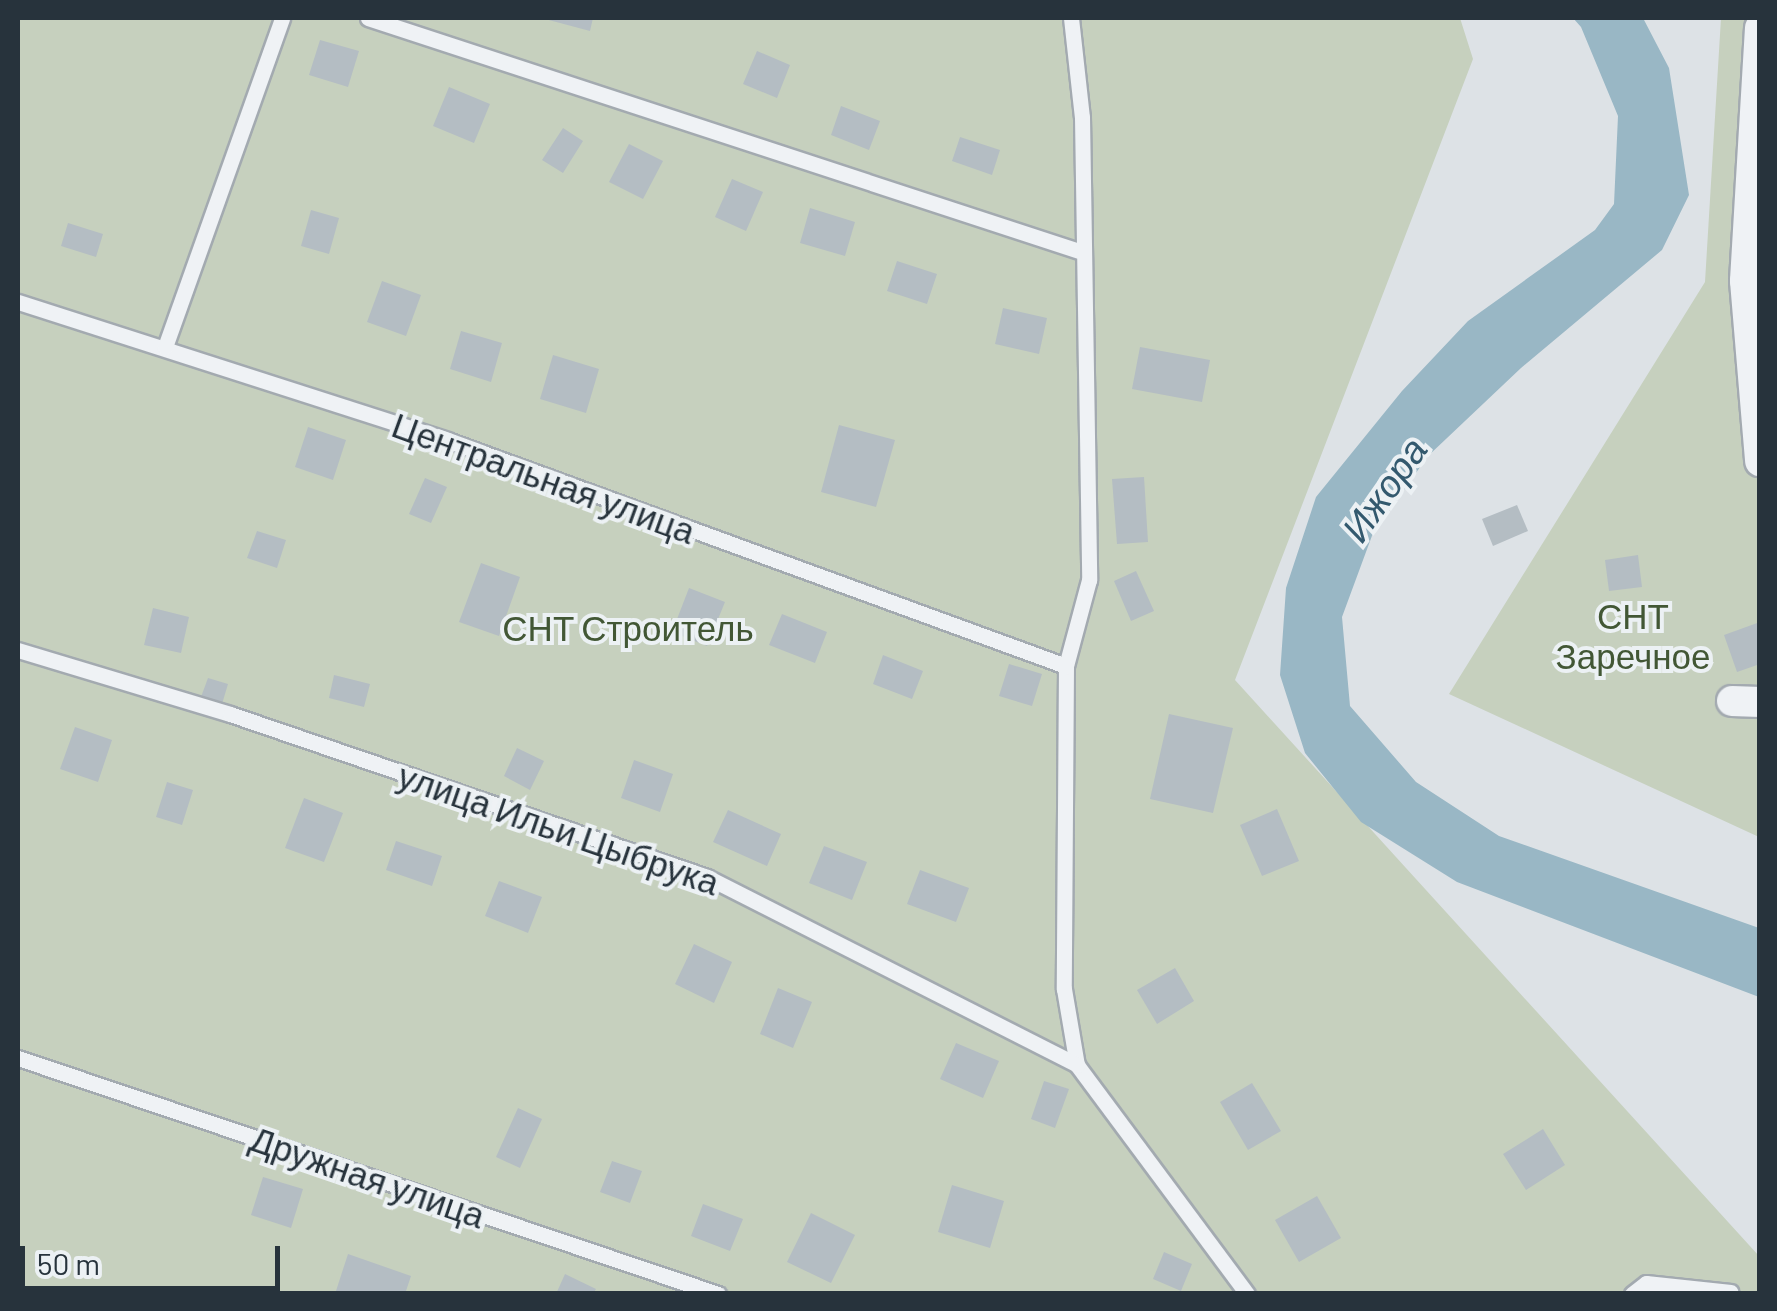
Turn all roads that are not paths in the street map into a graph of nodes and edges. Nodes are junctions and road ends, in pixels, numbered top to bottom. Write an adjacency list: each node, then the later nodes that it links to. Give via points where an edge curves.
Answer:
1 (282, 18): 7 (lane)
2 (368, 18): 5 (lane)
3 (1071, 18): 5 (lane, via 1082,117)
4 (1760, 28): 8 (street, via 1745,281)
5 (1082, 252): 10 (lane, via 1089,580)
6 (18, 302): 7 (lane, Центральная улица)
7 (166, 346): 10 (lane, Центральная улица, via 447,440)
8 (1760, 461)
9 (18, 650): 12 (lane, улица Ильи Цыбрука, via 230,714 708,876)
10 (1066, 666): 12 (lane, via 1064,989)
11 (18, 1058): 14 (lane, Дружная улица)
12 (1077, 1066): 15 (lane)
13 (1731, 1292): 16 (lane, via 1646,1284)
14 (718, 1294)
15 (1247, 1294)
16 (1632, 1294)

